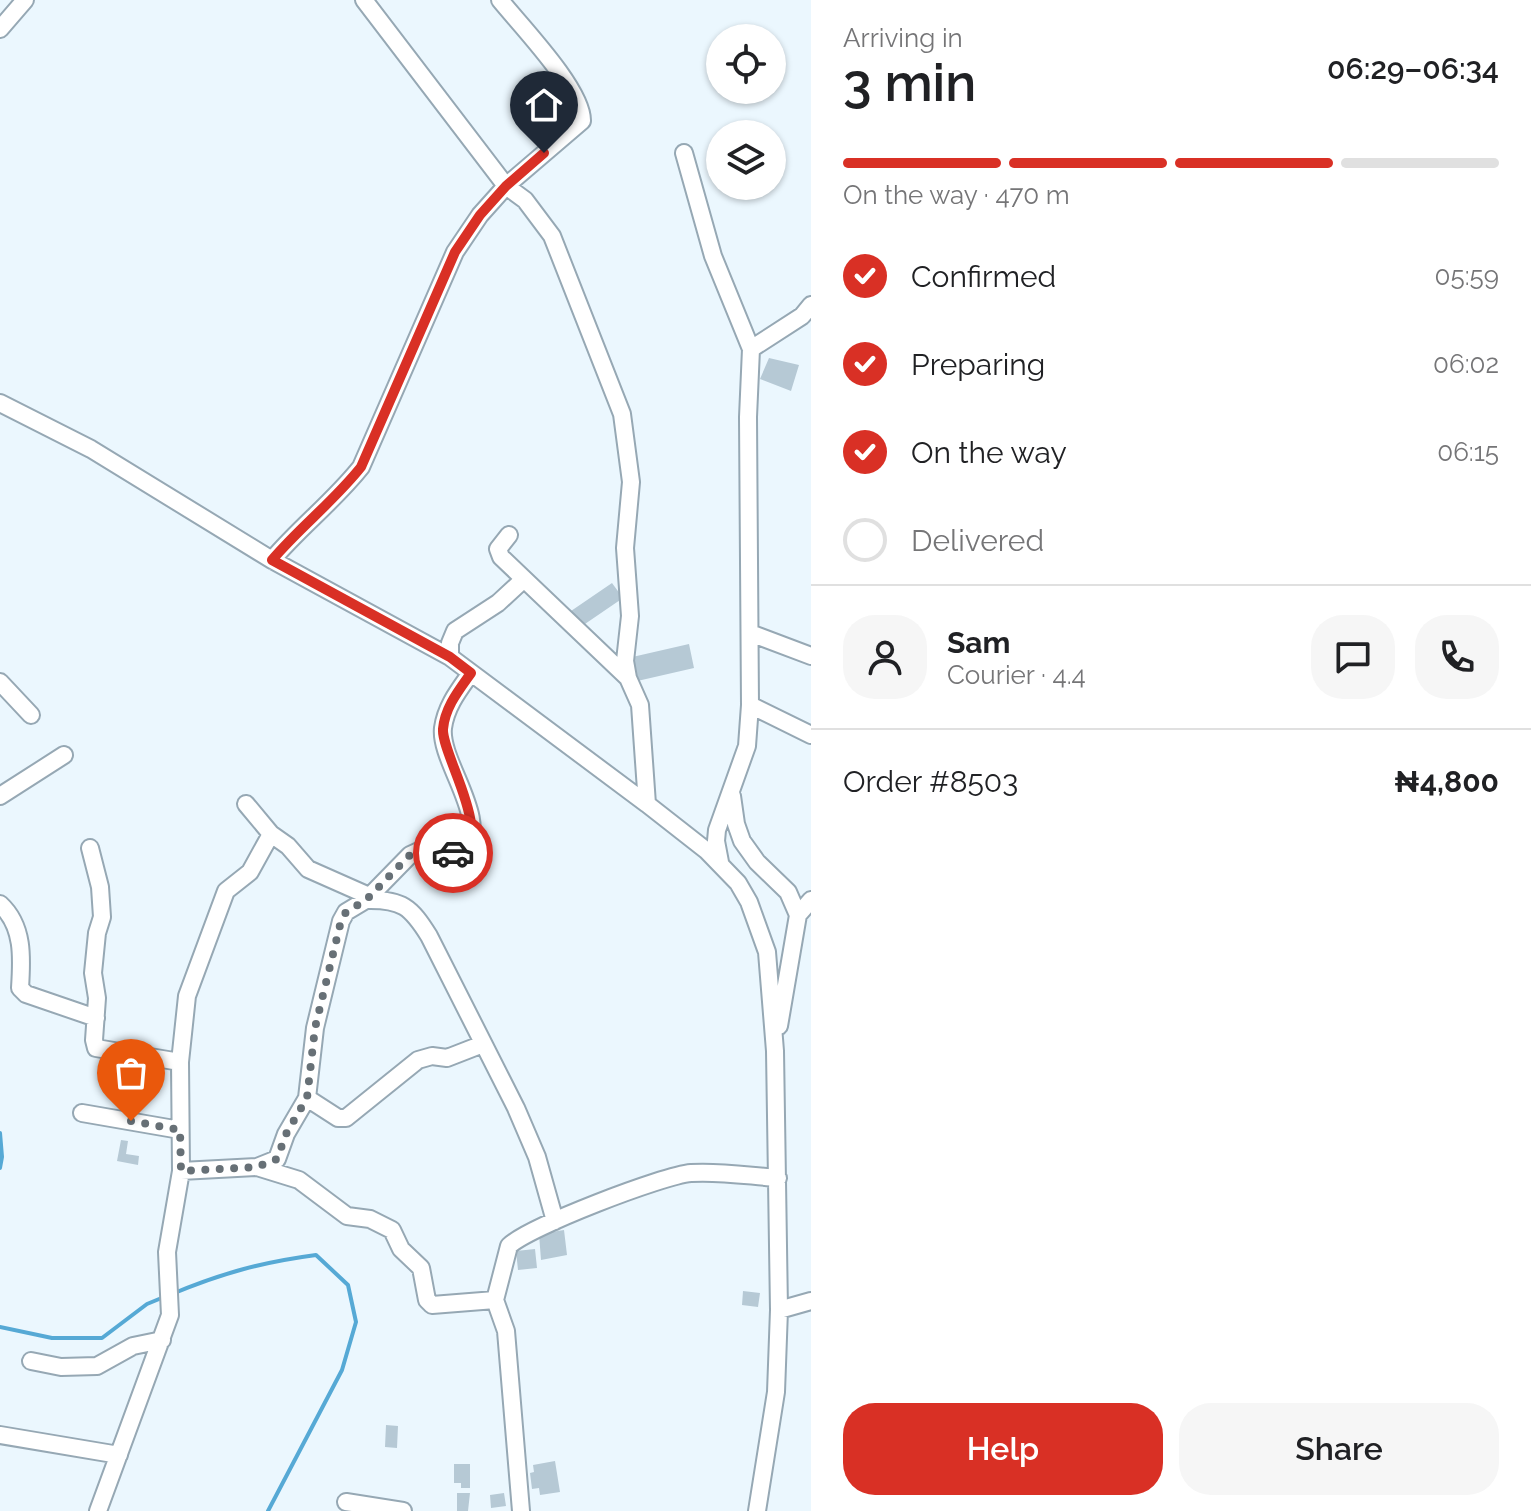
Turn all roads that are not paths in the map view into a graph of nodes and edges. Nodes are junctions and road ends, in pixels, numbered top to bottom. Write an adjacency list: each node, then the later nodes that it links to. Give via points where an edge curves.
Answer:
1 (25, 0): 4 (street)
2 (364, 0): 6 (street)
3 (500, 0): 6 (street, via 562,76 582,110 582,121)
4 (0, 29)
5 (684, 153): 8 (street, via 713,256)
6 (506, 186): 11 (street, via 455,252 361,467); 17 (street, via 525,200 552,236 622,414 631,482 625,548)
7 (811, 305): 8 (street)
8 (751, 349): 13 (street)
9 (1, 405): 11 (street, via 91,449)
10 (509, 535): 12 (street, via 498,553)
11 (272, 560): 15 (street)
12 (524, 579): 15 (street, via 455,631); 17 (street)
13 (750, 633): 14 (street); 19 (street)
14 (811, 656)
15 (450, 657): 16 (street)
16 (471, 673): 26 (street); 30 (street, via 450,703 443,731 472,823 471,839 463,851 423,849 410,855 384,879)
17 (628, 678): 26 (street, via 640,705)
18 (0, 682): 20 (street)
19 (750, 705): 21 (street); 23 (street, via 747,746)
20 (31, 715)
21 (811, 735)
22 (64, 755): 24 (street)
23 (732, 793): 29 (street, via 717,830); 33 (street, via 742,841 788,892)
24 (0, 796)
25 (246, 804): 27 (street)
26 (647, 804): 29 (street)
27 (271, 834): 30 (street, via 308,869); 38 (street, via 250,872 226,891 187,996)
28 (90, 848): 35 (street, via 102,917 93,973)
29 (720, 863): 37 (street, via 749,902 767,952)
30 (373, 898): 36 (street, via 404,905 418,919); 39 (street, via 346,912 337,930 315,1028)
31 (811, 900): 33 (street)
32 (0, 904): 35 (street, via 16,927 22,953 20,988)
33 (798, 915): 34 (street)
34 (803, 939): 37 (street)
35 (96, 1018): 38 (street, via 96,1048)
36 (483, 1044): 39 (street, via 447,1058 418,1060 346,1118); 45 (street, via 537,1157)
37 (775, 1051): 44 (street)
38 (180, 1062): 41 (street)
39 (307, 1098): 42 (street, via 277,1159)
40 (82, 1113): 41 (street)
41 (180, 1130): 43 (street)
42 (257, 1167): 43 (street); 46 (street, via 299,1180 347,1216 392,1230 401,1249 421,1268 432,1305)
43 (181, 1171): 49 (street, via 167,1252 170,1315)
44 (778, 1178): 45 (street, via 673,1175); 48 (street)
45 (555, 1221): 46 (street, via 509,1246)
46 (495, 1300): 56 (street, via 506,1331)
47 (811, 1301): 48 (street)
48 (779, 1310): 57 (street, via 776,1392)
49 (162, 1340): 50 (street, via 133,1346 97,1366); 52 (street)
50 (31, 1361)
51 (0, 1435): 52 (street)
52 (119, 1455): 54 (street)
53 (346, 1502): 55 (street)
54 (98, 1511)
55 (403, 1511)
56 (521, 1511)
57 (757, 1511)

